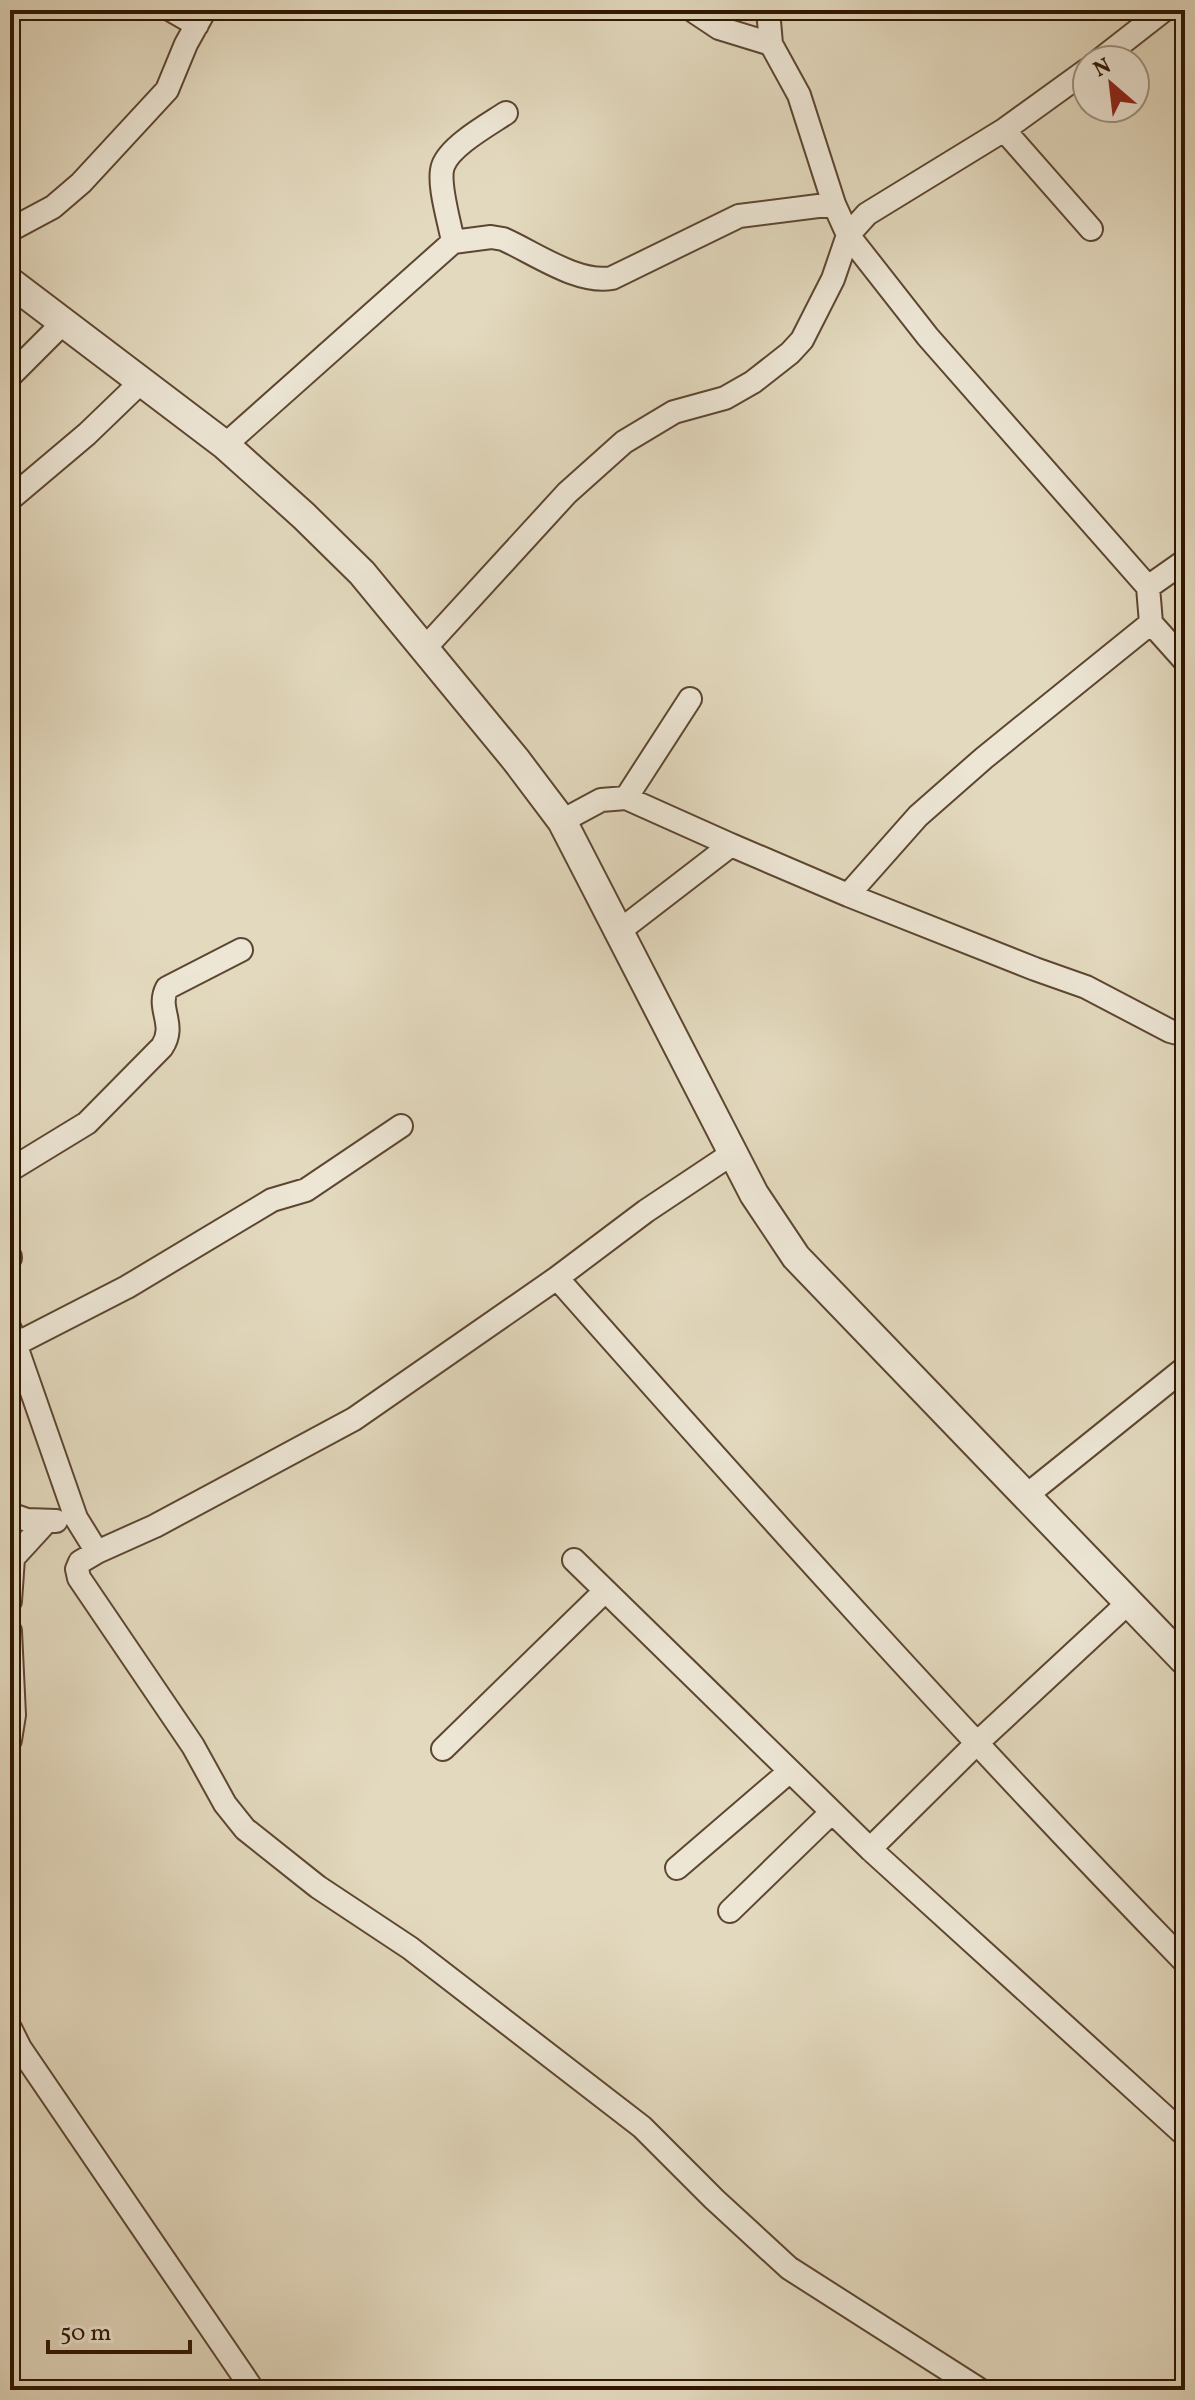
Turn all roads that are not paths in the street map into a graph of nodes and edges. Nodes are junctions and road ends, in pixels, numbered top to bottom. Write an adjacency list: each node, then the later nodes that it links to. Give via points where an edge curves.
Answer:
1 (171, 10): 5 (street)
2 (692, 10): 6 (street, via 719,28)
3 (768, 10): 6 (street)
4 (1164, 10): 7 (street)
5 (201, 17): 13 (street, via 167,90 81,183 53,207)
6 (771, 44): 11 (street, via 799,95)
7 (1120, 44)
8 (1071, 82): 10 (street)
9 (506, 113): 15 (street, via 443,163)
10 (1004, 130): 12 (street); 14 (street, via 867,214)
11 (834, 204): 14 (street); 15 (street, via 739,216 599,280 583,278 503,239)
12 (1091, 229)
13 (10, 230)
14 (848, 235): 23 (street, via 928,337); 25 (street, via 833,279 790,353 725,398 674,412 624,442 567,493)
15 (453, 242): 20 (street)
16 (10, 282): 17 (street)
17 (64, 322): 18 (street); 19 (street)
18 (10, 376)
19 (142, 381): 20 (street); 21 (street)
20 (225, 445): 25 (street, via 362,573)
21 (10, 499)
22 (1185, 561): 23 (street)
23 (1148, 587): 24 (street)
24 (1151, 623): 26 (street); 31 (street, via 918,816)
25 (425, 648): 29 (street)
26 (1185, 661)
27 (690, 699): 28 (street)
28 (626, 798): 29 (street, via 601,800); 30 (street)
29 (562, 821): 32 (street)
30 (731, 845): 31 (street); 32 (street)
31 (848, 895): 34 (street, via 1086,987)
32 (618, 932): 36 (street)
33 (241, 950): 37 (street, via 167,988 163,1002 169,1033 162,1047 87,1123)
34 (1185, 1035)
35 (401, 1126): 39 (street, via 306,1190 272,1200 127,1287)
36 (733, 1153): 38 (street); 41 (street, via 796,1257)
37 (10, 1170)
38 (557, 1278): 45 (street, via 354,1419); 53 (street)
39 (13, 1337): 43 (street)
40 (1185, 1368): 41 (street)
41 (1027, 1495): 49 (street)
42 (10, 1514): 44 (street)
43 (76, 1518): 44 (street); 45 (street)
44 (46, 1522): 48 (street, via 13,1558)
45 (97, 1552): 64 (street, via 80,1562 79,1578 245,1829 642,2127 789,2268)
46 (574, 1560): 47 (street)
47 (605, 1591): 54 (street); 55 (street)
48 (10, 1601)
49 (1129, 1602): 51 (street); 53 (street)
50 (10, 1631): 52 (street)
51 (1185, 1661)
52 (10, 1740)
53 (977, 1743): 57 (street); 60 (street)
54 (443, 1749)
55 (790, 1771): 56 (street); 58 (street)
56 (832, 1812): 57 (street); 59 (street)
57 (870, 1849): 62 (street)
58 (677, 1868)
59 (730, 1911)
60 (1185, 1962)
61 (10, 2028): 63 (street)
62 (1185, 2135)
63 (253, 2390)
64 (980, 2390)

